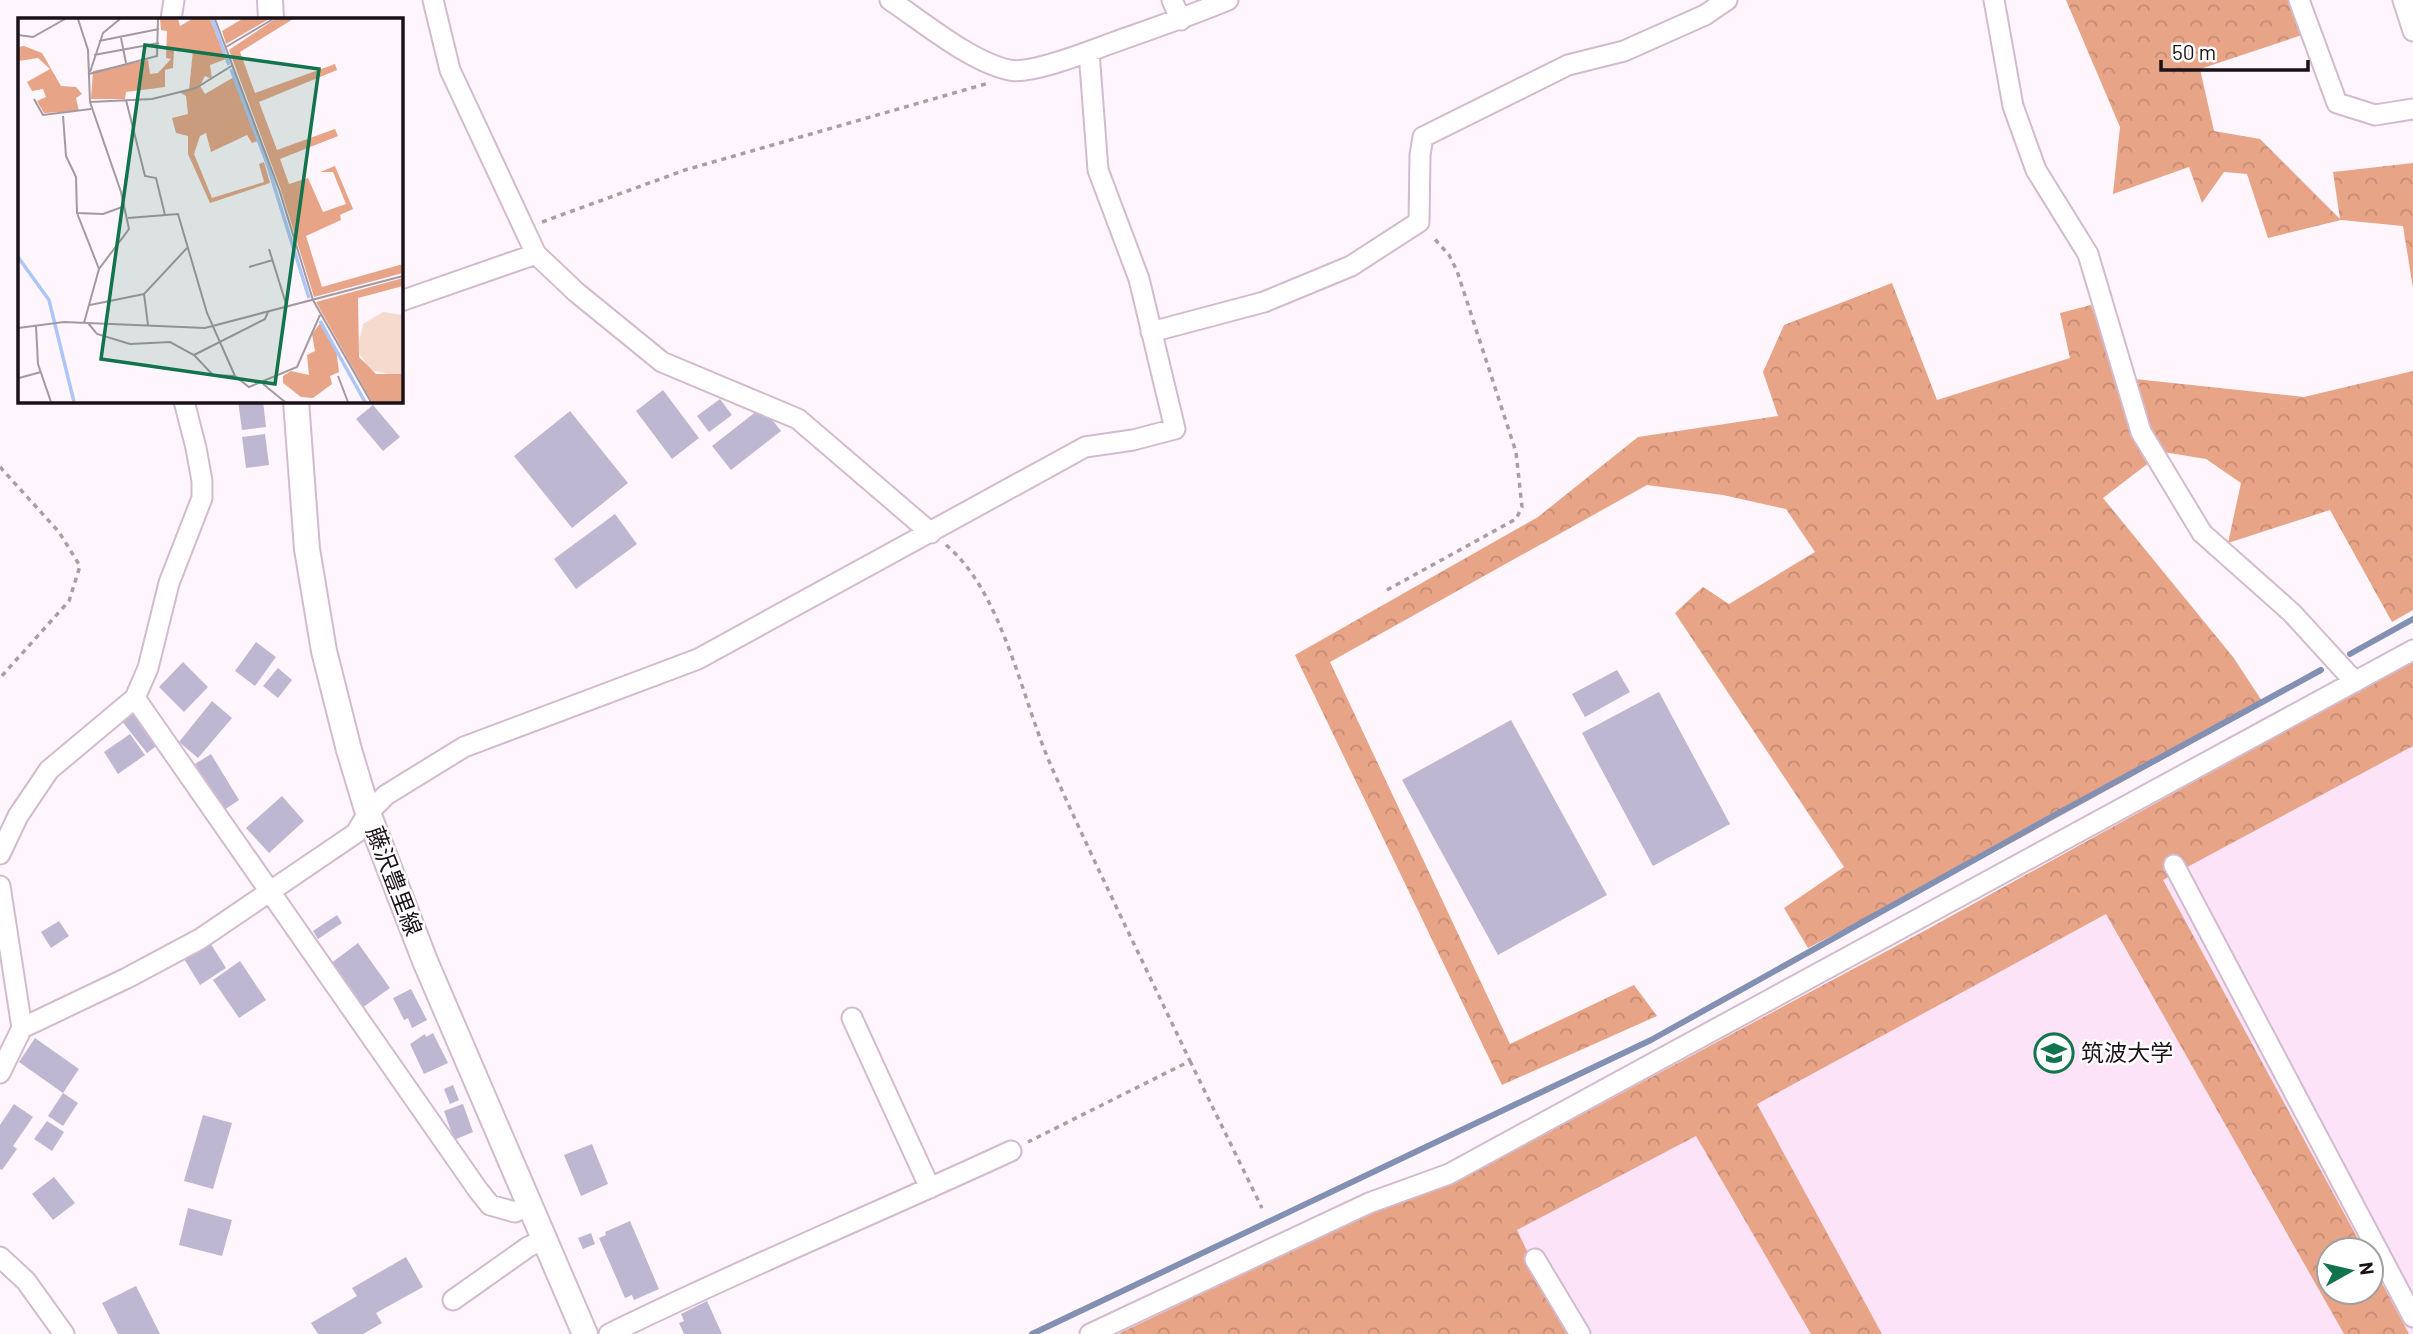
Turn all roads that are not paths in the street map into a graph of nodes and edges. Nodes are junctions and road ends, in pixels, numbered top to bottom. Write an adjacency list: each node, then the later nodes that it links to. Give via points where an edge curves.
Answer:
1 (174, 0): 11 (street)
2 (270, 0): 12 (main road)
3 (433, 0): 17 (street, via 450,70)
4 (890, 0): 15 (street, via 973,56 1011,71)
5 (1172, 0): 13 (street)
6 (1228, 0): 13 (street)
7 (1727, 0): 19 (street, via 1705,15 1624,51 1568,65 1423,137 1419,222 1351,266 1264,302)
8 (1994, 0): 24 (street, via 2013,106 2036,170 2088,254 2141,432 2202,533 2292,614)
9 (2299, 0): 16 (street, via 2337,103 2375,115)
10 (2403, 0): 14 (street)
11 (171, 18)
12 (271, 18)
13 (1181, 20): 15 (street)
14 (2413, 31)
15 (1089, 52): 19 (street, via 1098,170 1139,279)
16 (2413, 109)
17 (536, 254): 18 (street); 22 (street, via 663,362 798,419)
18 (402, 301)
19 (1150, 332): 22 (street, via 1175,429 1085,447)
20 (184, 402): 25 (street, via 197,449 202,498 169,583 148,668)
21 (296, 402): 26 (main road, 藤沢豊里線, via 307,549 324,650)
22 (931, 533): 26 (street, via 698,659 464,747 386,796)
23 (2413, 650): 24 (street)
24 (2355, 682): 45 (street, via 1449,1174 1368,1203)
25 (135, 698): 27 (street, via 49,770 18,816); 30 (street)
26 (368, 813): 30 (street, via 356,833); 36 (main road, 藤沢豊里線, via 416,939)
27 (0, 854)
28 (2174, 865): 41 (street)
29 (0, 886): 32 (street)
30 (269, 892): 32 (street, via 200,939); 36 (street, via 490,1205 515,1212)
31 (852, 1018): 35 (street)
32 (22, 1028): 33 (street)
33 (0, 1073)
34 (1011, 1151): 35 (street)
35 (930, 1188): 44 (street, via 695,1291)
36 (530, 1205): 37 (main road, 藤沢豊里線)
37 (544, 1239): 40 (street); 43 (main road, 藤沢豊里線)
38 (0, 1257): 42 (street, via 26,1281)
39 (1535, 1259): 46 (street)
40 (453, 1300)
41 (2413, 1317)
42 (64, 1334)
43 (585, 1334)
44 (609, 1334)
45 (1090, 1334)
46 (1580, 1334)

